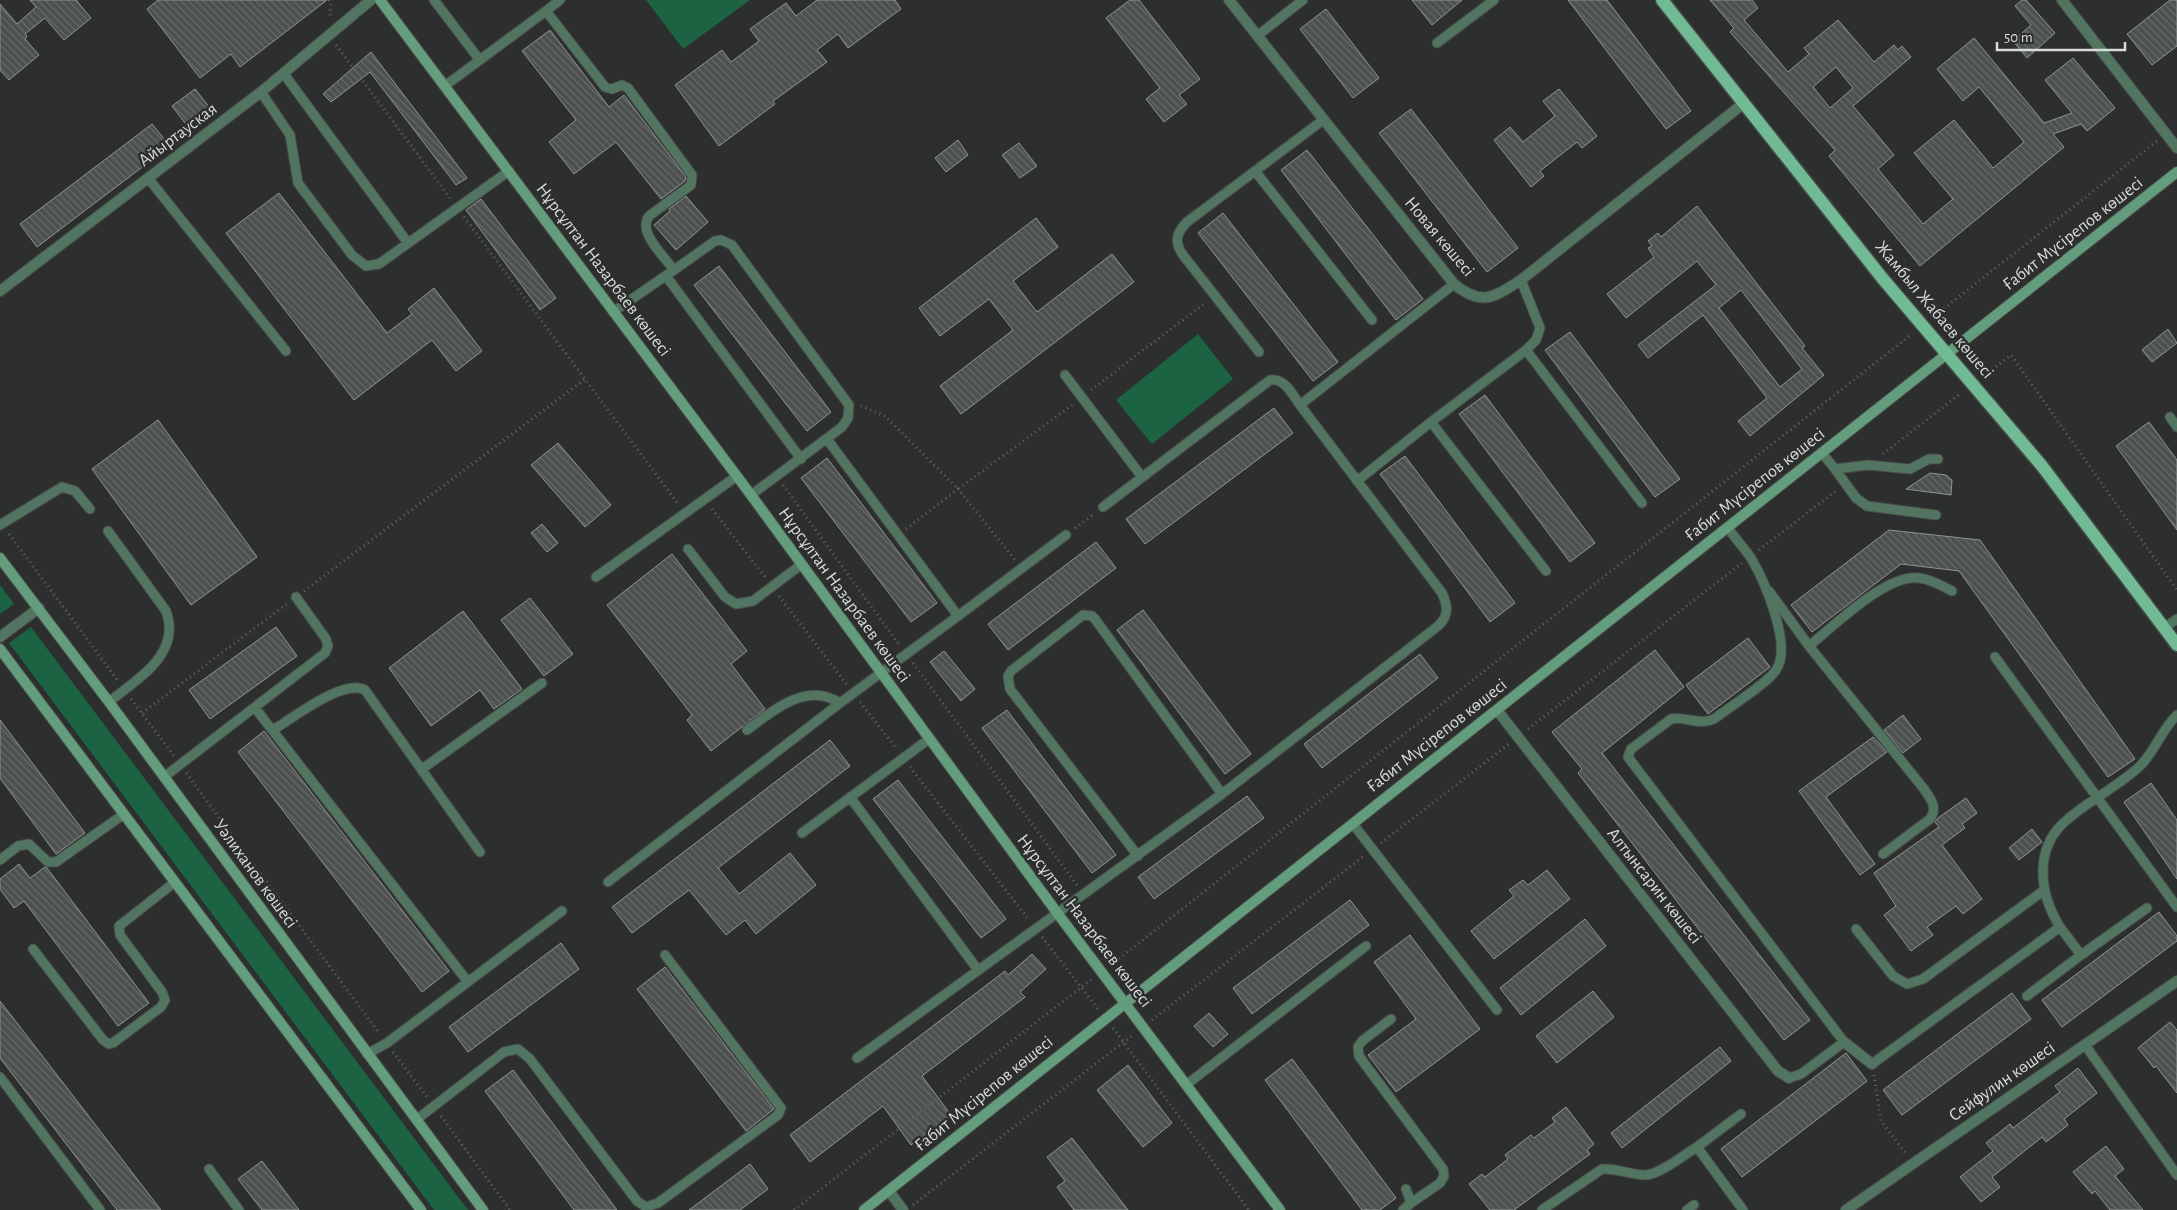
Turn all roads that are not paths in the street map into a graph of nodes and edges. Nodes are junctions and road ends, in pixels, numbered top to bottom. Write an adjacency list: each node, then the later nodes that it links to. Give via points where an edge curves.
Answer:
1 (371, 0): 14 (street, Айыртауская)
2 (380, 0): 15 (main road, Нұрсұлтан Назарбаев көшесі)
3 (434, 0): 13 (lane)
4 (560, 0): 10 (lane)
5 (1229, 0): 11 (street, Новая көшесі)
6 (1303, 0): 11 (lane)
7 (1494, 0): 12 (lane)
8 (1662, 0): 17 (main road, Жамбыл Жабаев көшесі)
9 (2062, 0): 19 (street)
10 (546, 10): 13 (lane); 25 (lane, via 605,87 612,89 622,85 628,88 692,175 691,185 645,222 648,235)
11 (1257, 36): 18 (street, Новая көшесі)
12 (1437, 43)
13 (479, 59): 15 (lane)
14 (284, 74): 16 (street, Айыртауская); 24 (lane)
15 (446, 85): 20 (main road, Нұрсұлтан Назарбаев көшесі)
16 (261, 92): 23 (street, Айыртауская); 24 (lane, via 290,135 298,183 352,255 362,264 376,266)
17 (1744, 103): 27 (street, Новая көшесі); 35 (main road, Жамбыл Жабаев көшесі)
18 (1323, 120): 21 (lane); 28 (street, Новая көшесі)
19 (2177, 148)
20 (509, 171): 24 (lane); 30 (main road, Нұрсұлтан Назарбаев көшесі)
21 (1255, 171): 31 (lane); 34 (lane, via 1187,222 1178,233 1177,242 1180,251)
22 (2177, 172): 35 (main road, Ғабит Мүсірепов көшесі)
23 (148, 178): 29 (street, Айыртауская); 33 (lane)
24 (408, 243)
25 (674, 270): 26 (lane); 41 (lane, via 715,241 722,240 732,245 850,409 848,418)
26 (666, 276): 30 (lane); 43 (lane)
27 (1521, 280): 28 (street, Новая көшесі, via 1498,295 1482,299); 32 (lane, via 1540,328 1536,340)
28 (1454, 284): 37 (lane)
29 (0, 291)
30 (613, 312): 46 (main road, Нұрсұлтан Назарбаев көшесі)
31 (1372, 320)
32 (1526, 350): 39 (lane); 50 (lane)
33 (286, 351)
34 (1259, 352)
35 (1947, 355): 42 (main road, Ғабит Мүсірепов көшесі); 69 (main road, Жамбыл Жабаев көшесі, via 2042,466)
36 (1065, 375): 47 (lane)
37 (1300, 405): 47 (lane, via 1283,383 1270,380); 48 (lane)
38 (2170, 417): 40 (lane)
39 (1431, 422): 48 (lane); 61 (lane)
40 (2177, 427)
41 (827, 439): 43 (lane); 67 (lane)
42 (1822, 453): 45 (lane); 55 (main road, Ғабит Мүсірепов көшесі)
43 (801, 459): 49 (lane)
44 (1938, 459): 45 (lane, via 1929,459 1910,469 1868,465)
45 (1835, 469): 53 (lane, via 1856,498 1867,506)
46 (737, 476): 49 (main road, Нұрсұлтан Назарбаев көшесі); 62 (lane)
47 (1142, 477): 51 (lane)
48 (1357, 481): 87 (lane, via 1442,593 1447,606 1445,618)
49 (751, 495): 60 (main road, Нұрсұлтан Назарбаев көшесі)
50 (1642, 503)
51 (1104, 507)
52 (90, 509): 54 (lane, via 75,491 62,487)
53 (1936, 515)
54 (1, 525)
55 (1728, 528): 63 (lane, via 1750,557); 80 (main road, Ғабит Мүсірепов көшесі)
56 (108, 531): 77 (lane, via 170,621 164,652 148,671)
57 (1066, 535): 67 (lane)
58 (688, 549): 60 (lane, via 725,597 736,604 748,604)
59 (0, 558): 66 (main road, Уәлиханов көшесі)
60 (802, 564): 75 (main road, Нұрсұлтан Назарбаев көшесі)
61 (1546, 571)
62 (596, 577)
63 (1766, 587): 72 (lane); 117 (lane, via 1781,646 1778,669 1714,719 1703,723 1671,719 1631,749 1628,757)
64 (1952, 591): 72 (lane, via 1920,578 1899,580)
65 (296, 597): 79 (lane, via 324,635 328,642 327,650)
66 (39, 608): 70 (street); 77 (main road, Уәлиханов көшесі)
67 (958, 616): 75 (lane)
68 (2177, 619): 69 (lane)
69 (2164, 628): 71 (main road, Жамбыл Жабаев көшесі)
70 (0, 637)
71 (2177, 645)
72 (1809, 646): 94 (lane, via 1934,804 1934,814 1930,819)
73 (0, 649): 90 (main road)
74 (1995, 657): 89 (lane)
75 (882, 674): 78 (lane); 84 (main road, Нұрсұлтан Назарбаев көшесі)
76 (542, 683): 85 (lane)
77 (109, 702): 86 (main road, Уәлиханов көшесі)
78 (840, 703): 83 (lane, via 826,696 797,698); 98 (lane)
79 (255, 708): 82 (lane); 86 (lane)
80 (1497, 710): 91 (main road, Ғабит Мүсірепов көшесі); 123 (street, Алтынсарин көшесі, via 1778,1072)
81 (2177, 715): 89 (lane, via 2147,759)
82 (273, 730): 85 (lane, via 338,691 361,687 369,693); 112 (lane)
83 (747, 730)
84 (929, 739): 88 (lane); 103 (main road, Нұрсұлтан Назарбаев көшесі)
85 (422, 769): 93 (lane)
86 (164, 777): 119 (main road, Уәлиханов көшесі)
87 (1222, 794): 95 (lane); 95 (lane, via 1095,619 1083,615 1011,671 1008,682 1010,689)
88 (850, 797): 92 (lane); 110 (lane)
89 (2097, 799): 99 (lane, via 2068,819 2048,844 2044,857); 100 (lane)
90 (124, 814): 96 (lane, via 56,862 48,862 29,844 18,846); 97 (main road)
91 (1353, 824): 114 (main road, Ғабит Мүсірепов көшесі); 115 (lane)
92 (802, 833)
93 (480, 852)
94 (1883, 854)
95 (1138, 856): 103 (lane)
96 (0, 860)
97 (175, 882): 107 (lane, via 118,928 165,1000 113,1043 103,1040); 135 (main road)
98 (608, 882)
99 (2044, 891): 104 (lane); 105 (lane, via 1923,979 1907,984 1894,976)
100 (2177, 907)
101 (2147, 908): 109 (lane)
102 (562, 911): 112 (lane)
103 (1058, 914): 110 (lane); 114 (main road, Нұрсұлтан Назарбаев көшесі)
104 (2060, 927): 109 (lane); 121 (lane)
105 (1856, 929)
106 (1366, 946): 124 (lane)
107 (34, 949)
108 (665, 955): 126 (lane, via 781,1108 778,1115 658,1203 646,1207 637,1201 530,1059 518,1049 504,1052)
109 (2082, 956): 113 (lane)
110 (978, 970): 120 (lane)
111 (2177, 981): 118 (street, Сейфулин көшесі)
112 (468, 982): 119 (lane, via 387,1044)
113 (2027, 996)
114 (1124, 1002): 124 (main road, Нұрсұлтан Назарбаев көшесі); 131 (main road, Ғабит Мүсірепов көшесі)
115 (1497, 1010)
116 (1391, 1019): 132 (lane, via 1358,1047 1366,1067 1443,1169 1440,1183)
117 (1844, 1042): 121 (street); 123 (lane, via 1801,1074)
118 (2085, 1045): 129 (lane); 143 (street, Сейфулин көшесі)
119 (367, 1054): 126 (main road, Уәлиханов көшесі)
120 (858, 1058)
121 (1872, 1064)
122 (0, 1077): 133 (lane)
123 (1790, 1078)
124 (1186, 1085): 139 (main road, Нұрсұлтан Назарбаев көшесі)
125 (1740, 1114): 127 (lane)
126 (416, 1120): 136 (main road, Уәлиханов көшесі)
127 (1697, 1147): 141 (lane, via 1650,1174 1602,1169); 142 (lane)
128 (209, 1169): 134 (lane)
129 (2177, 1175)
130 (1406, 1189): 132 (lane)
131 (888, 1191): 137 (main road, Ғабит Мүсірепов көшесі); 138 (street)
132 (1411, 1203): 140 (lane)
133 (100, 1210)
134 (239, 1210)
135 (421, 1210)
136 (483, 1210)
137 (864, 1210)
138 (905, 1210)
139 (1280, 1210)
140 (1403, 1210)
141 (1542, 1210)
142 (1743, 1210)
143 (1846, 1210)

